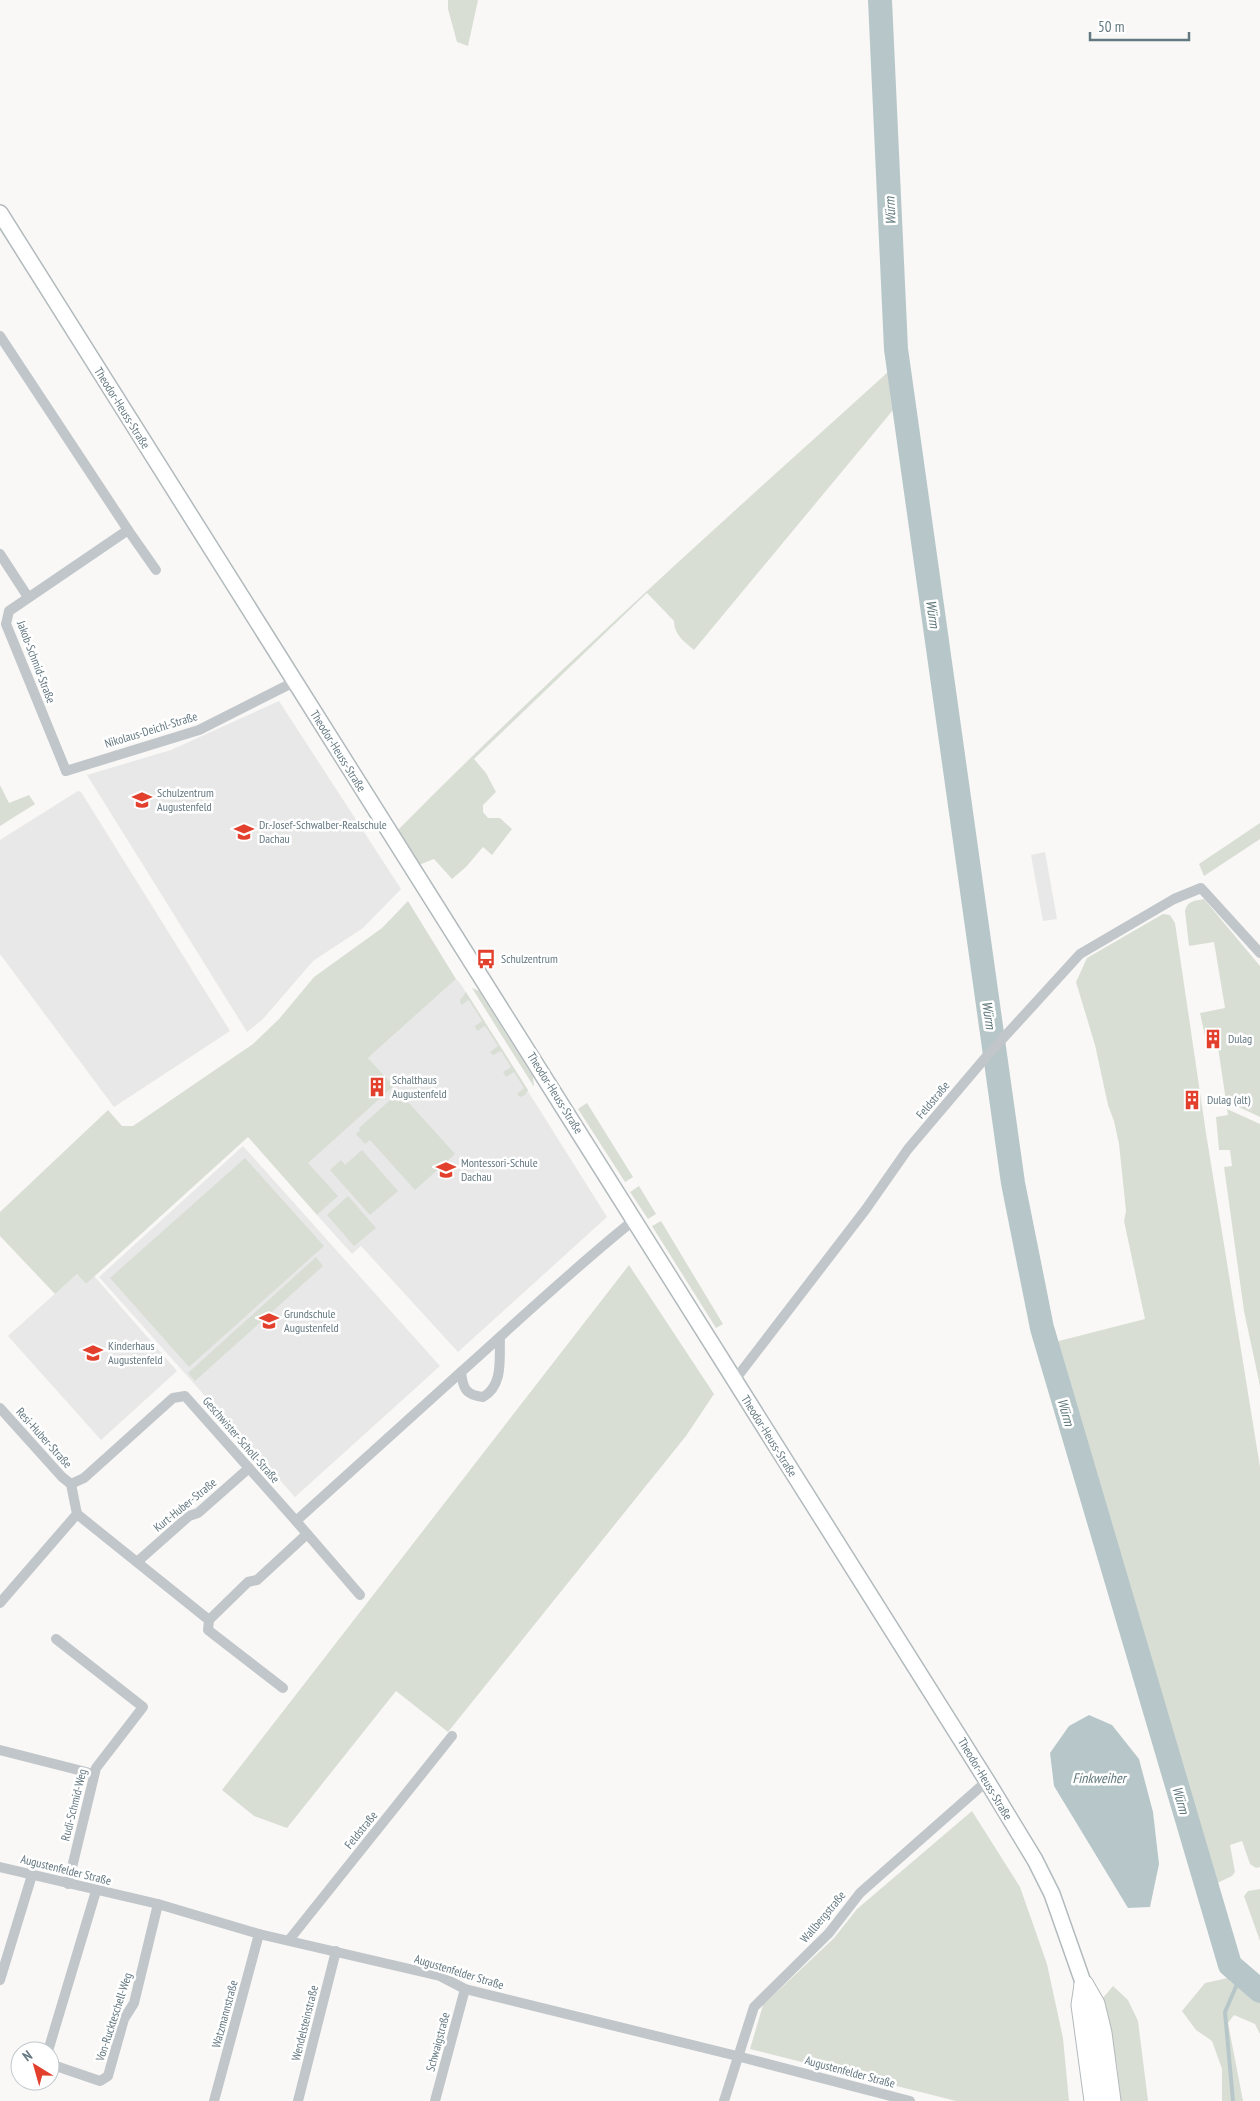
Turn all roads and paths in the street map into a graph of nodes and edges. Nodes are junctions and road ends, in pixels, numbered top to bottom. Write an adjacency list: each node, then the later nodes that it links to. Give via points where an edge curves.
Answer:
1 (0, 213): 7 (street, Theodor-Heuss-Straße)
2 (0, 336): 3 (street)
3 (128, 530): 5 (street); 6 (street, Jakob-Schmid-Straße)
4 (0, 554): 6 (street)
5 (156, 570)
6 (28, 598): 8 (street, Jakob-Schmid-Straße, via 9,611 6,624)
7 (294, 682): 8 (street, Nikolaus-Deichl-Straße, via 199,730); 10 (street, Theodor-Heuss-Straße)
8 (66, 770)
9 (1260, 953): 13 (street, Feldstraße, via 1201,888 1174,899 1080,954 908,1148 866,1209)
10 (634, 1220): 11 (street); 13 (street, Theodor-Heuss-Straße)
11 (500, 1337): 12 (street); 12 (street, via 498,1375 496,1386 490,1393 483,1397 467,1394 462,1387)
12 (461, 1372): 18 (street)
13 (734, 1381): 29 (street, Theodor-Heuss-Straße)
14 (0, 1408): 16 (street, Resi-Huber-Straße)
15 (249, 1468): 16 (street, Geschwister-Scholl-Straße, via 185,1396 180,1395 84,1478); 18 (street, Geschwister-Scholl-Straße); 20 (street, Kurt-Huber-Straße)
16 (70, 1484): 17 (street)
17 (77, 1514): 20 (street); 22 (street)
18 (296, 1521): 19 (street, Geschwister-Scholl-Straße)
19 (307, 1534): 21 (street, Geschwister-Scholl-Straße); 23 (street, via 257,1580 248,1582)
20 (137, 1562): 23 (street)
21 (360, 1595)
22 (0, 1603)
23 (209, 1620): 25 (street, via 208,1630)
24 (56, 1639): 28 (street, Rudi-Schmid-Weg, via 143,1708)
25 (283, 1688)
26 (452, 1736): 36 (street, Feldstraße)
27 (0, 1750): 28 (street)
28 (94, 1774): 32 (street, Rudi-Schmid-Weg)
29 (987, 1781): 39 (street, Theodor-Heuss-Straße, via 1052,1894); 42 (street, Wallbergstraße, via 860,1893 829,1933 754,2007)
30 (0, 1867): 31 (street, Augustenfelder Straße)
31 (32, 1875): 32 (street, Augustenfelder Straße); 38 (street)
32 (68, 1884): 33 (street, Augustenfelder Straße)
33 (96, 1891): 34 (street, Augustenfelder Straße); 41 (street)
34 (158, 1904): 35 (street, Augustenfelder Straße); 43 (street, Von-Ruckteschell-Weg, via 134,2003 124,2020 108,2076 100,2081)
35 (259, 1934): 36 (street, Augustenfelder Straße); 44 (street, Watzmannstraße)
36 (288, 1940): 37 (street, Augustenfelder Straße)
37 (336, 1951): 40 (street, Augustenfelder Straße, via 440,1976); 45 (street, Wendelsteinstraße)
38 (0, 1980)
39 (1084, 1986): 49 (highway, via 1081,2006); 50 (highway, via 1095,2004 1102,2033)
40 (465, 1989): 42 (street, Augustenfelder Straße); 46 (street, Schwaigstraße)
41 (51, 2041)
42 (737, 2056): 47 (street, Wallbergstraße); 48 (street, Augustenfelder Straße)
43 (60, 2067)
44 (214, 2101)
45 (298, 2101)
46 (434, 2101)
47 (724, 2101)
48 (910, 2101)
49 (1094, 2101)
50 (1111, 2101)

